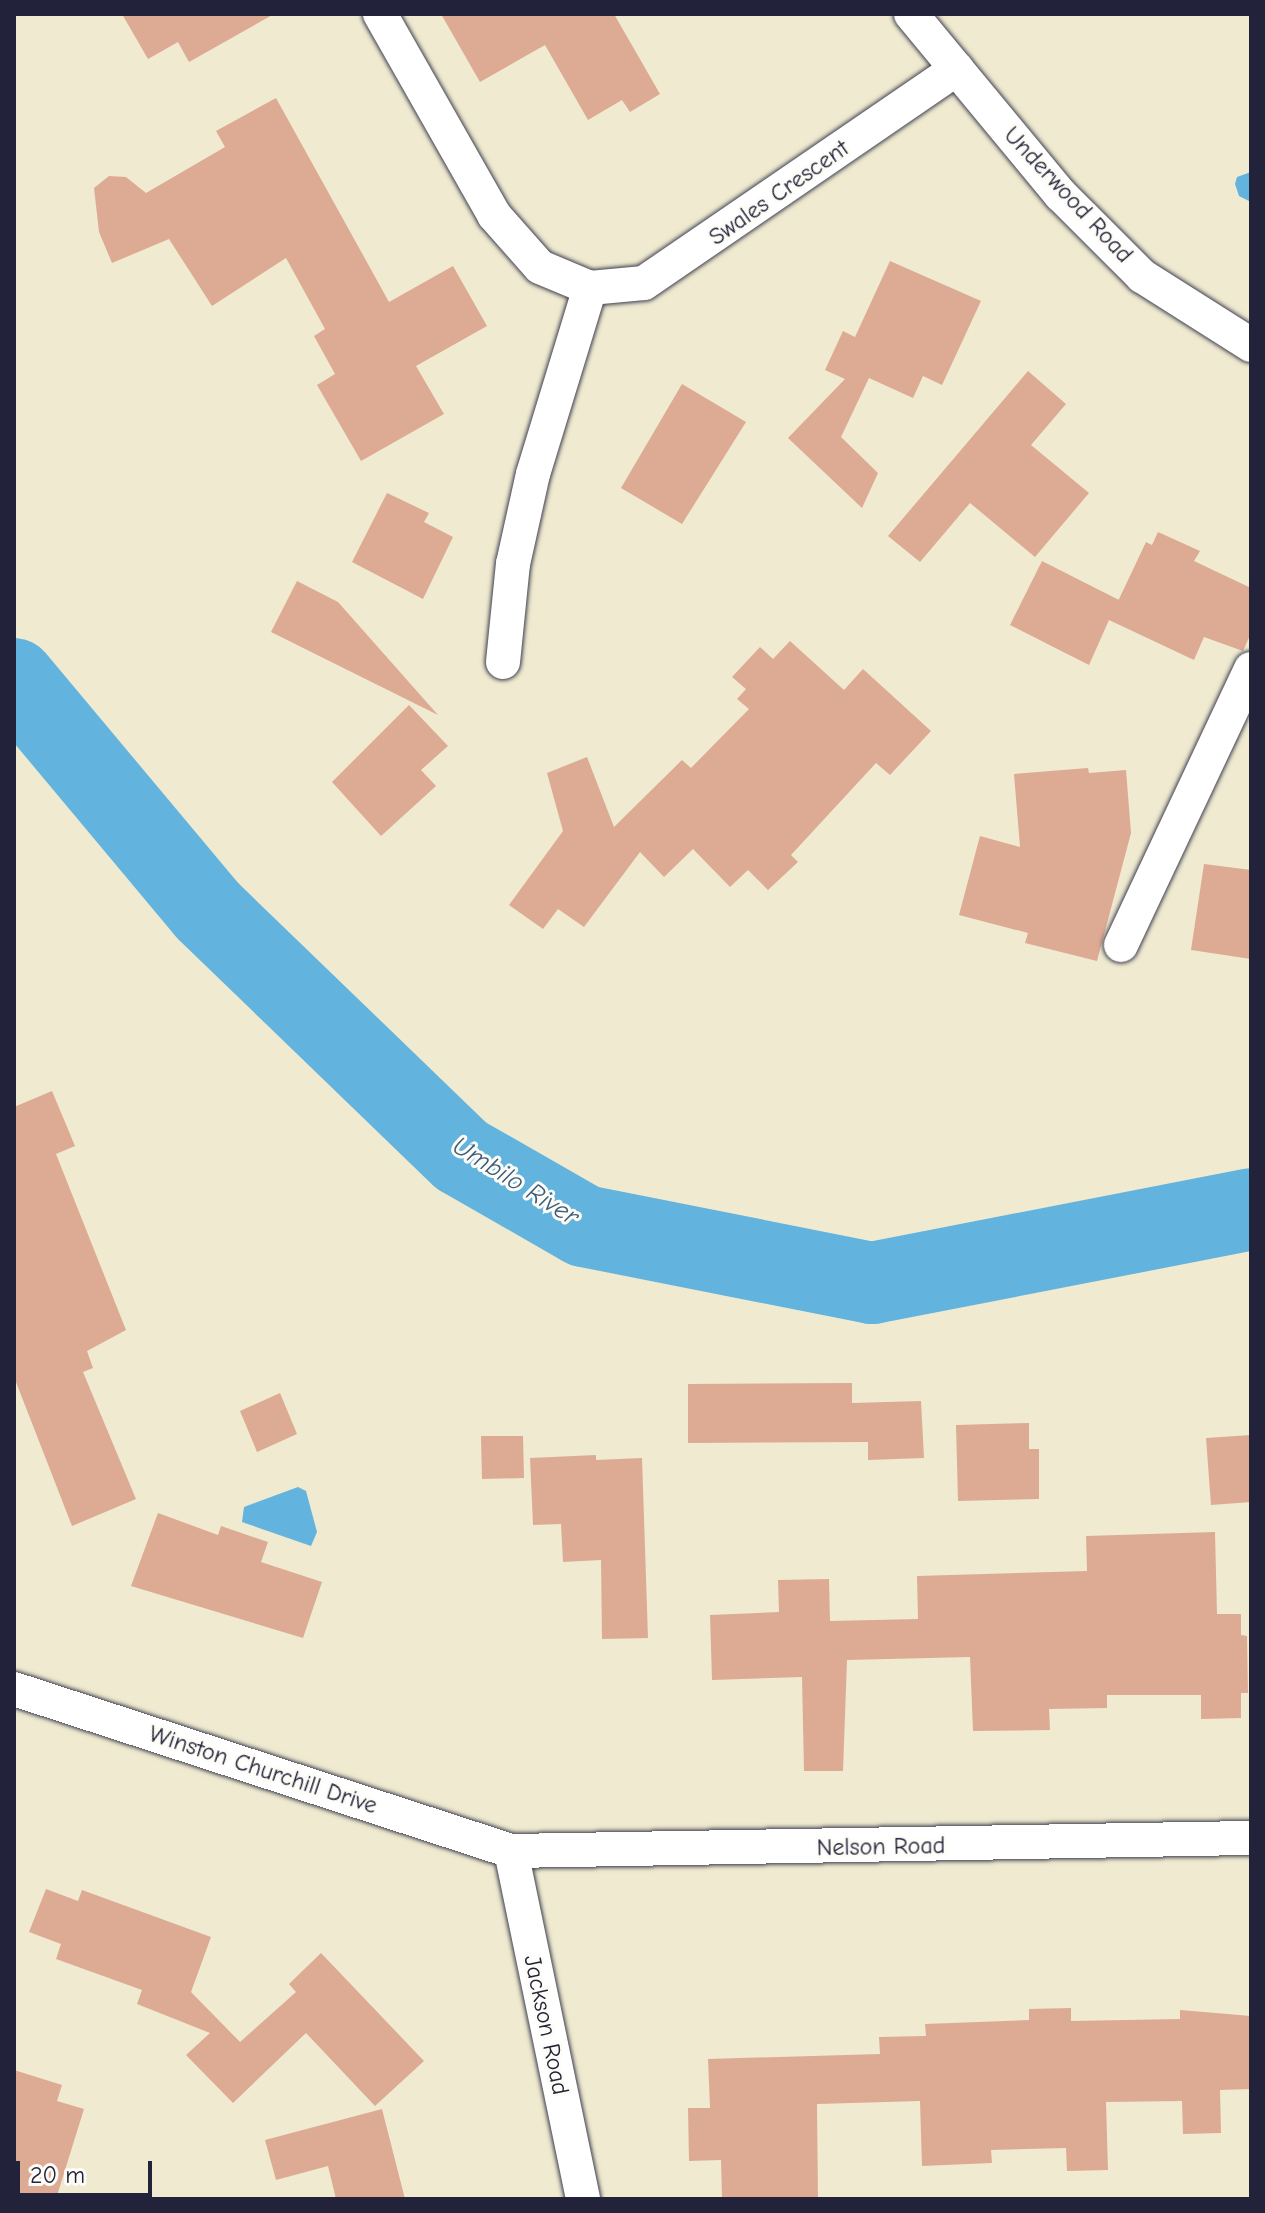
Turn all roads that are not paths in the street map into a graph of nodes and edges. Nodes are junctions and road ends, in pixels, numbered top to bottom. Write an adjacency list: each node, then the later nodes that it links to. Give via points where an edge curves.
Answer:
1 (380, 14): 4 (street, Swales Crescent, via 494,215 540,267)
2 (911, 14): 3 (street, Underwood Road)
3 (957, 69): 4 (street, Swales Crescent, via 644,283); 5 (street, Underwood Road, via 1061,195 1142,276)
4 (590, 288): 6 (street, via 533,474 513,564)
5 (1251, 345)
6 (503, 662)
7 (1251, 669): 8 (street)
8 (1121, 945)
9 (14, 1689): 11 (street, Winston Churchill Drive)
10 (1251, 1838): 11 (street, Nelson Road)
11 (511, 1851): 12 (street, Jackson Road)
12 (583, 2199)

